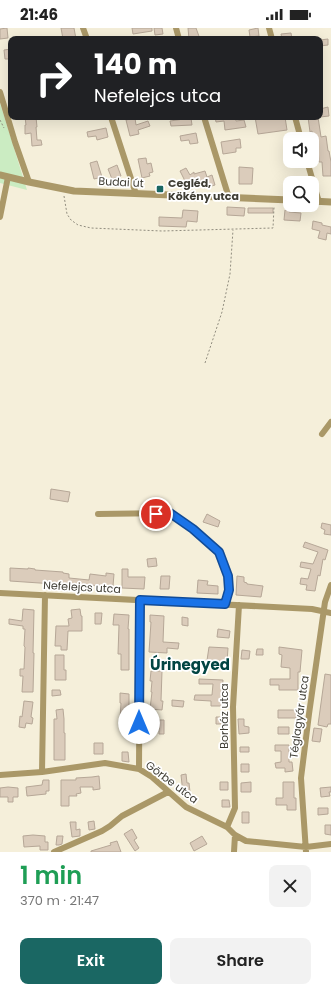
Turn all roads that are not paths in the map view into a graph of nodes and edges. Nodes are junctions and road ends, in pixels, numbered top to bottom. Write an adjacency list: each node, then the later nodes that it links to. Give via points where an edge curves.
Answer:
1 (0, 92): 2 (street)
2 (8, 119)
3 (8, 120): 10 (street)
4 (112, 120): 11 (street)
5 (205, 120): 12 (street)
6 (296, 120): 7 (street)
7 (299, 132)
8 (0, 175): 9 (street, Budai út)
9 (8, 177): 10 (street, Budai út); 16 (street)
10 (29, 182): 11 (street, Budai út, via 74,191)
11 (136, 194): 12 (street, Budai út)
12 (229, 198): 13 (street, Budai út)
13 (283, 200)
14 (319, 201): 15 (street)
15 (331, 202)
16 (0, 217)
17 (331, 422): 18 (street)
18 (322, 434)
19 (98, 514): 24 (street, via 170,513 193,529 219,552 228,576 229,590)
20 (331, 585): 26 (street, Téglagyár utca)
21 (0, 593): 22 (street, Nefelejcs utca)
22 (45, 595): 23 (street, Nefelejcs utca); 29 (street)
23 (140, 600): 24 (street, Nefelejcs utca); 28 (street)
24 (225, 604): 25 (street, Nefelejcs utca)
25 (238, 605): 26 (street, Nefelejcs utca, via 312,609); 32 (street, Borház utca, via 233,707 235,808)
26 (323, 612): 27 (street, Nefelejcs utca); 35 (street, Téglagyár utca, via 300,778)
27 (331, 613)
28 (139, 769): 29 (street, Görbe utca, via 105,763); 31 (street, Görbe utca)
29 (42, 772): 30 (street, Görbe utca)
30 (0, 776)
31 (168, 792): 32 (street, Görbe utca, via 186,807); 37 (street, via 122,816 110,826)
32 (227, 827): 33 (street, Görbe utca)
33 (235, 835): 35 (street, Görbe utca, via 246,841); 36 (street)
34 (331, 844): 35 (street, Görbe utca)
35 (306, 849)
36 (234, 850)
37 (54, 852)

